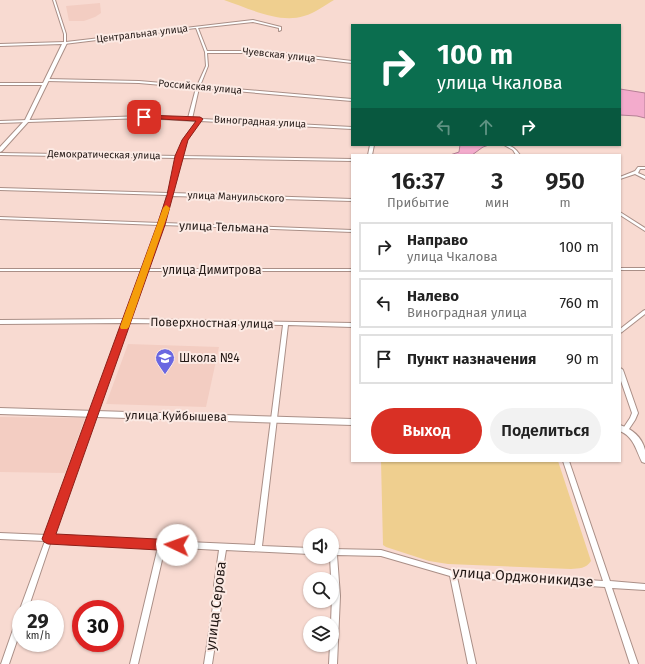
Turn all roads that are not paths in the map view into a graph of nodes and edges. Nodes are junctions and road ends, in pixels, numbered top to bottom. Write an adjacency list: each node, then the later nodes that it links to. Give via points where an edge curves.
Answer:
1 (54, 0): 4 (street, via 65,34)
2 (197, 28): 3 (street, Центральная улица, via 256,21); 4 (street, Центральная улица); 6 (street)
3 (280, 30)
4 (65, 43): 5 (street, Центральная улица); 8 (street)
5 (0, 45)
6 (206, 52): 7 (street, Чуевская улица, via 262,51); 10 (street, via 207,66)
7 (351, 62)
8 (46, 82): 9 (street, Российская улица); 10 (street, Российская улица, via 131,81); 14 (street)
9 (0, 84)
10 (198, 87): 11 (street, Российская улица); 12 (street)
11 (351, 100)
12 (190, 119): 13 (street, Виноградная улица); 14 (street, Виноградная улица)
13 (200, 119): 16 (street, Виноградная улица); 21 (street, via 185,140)
14 (27, 121): 15 (street, Виноградная улица); 18 (street)
15 (0, 122)
16 (351, 128)
17 (508, 146): 20 (street)
18 (0, 150)
19 (0, 154): 21 (street, Демократическая улица)
20 (517, 154)
21 (179, 156): 22 (street, Демократическая улица); 28 (street)
22 (351, 160)
23 (645, 168): 24 (street, via 639,168)
24 (636, 172): 25 (street); 26 (street)
25 (621, 178)
26 (645, 178)
27 (0, 189): 28 (street, улица Мануильского)
28 (170, 195): 29 (street, улица Мануильского); 32 (street)
29 (351, 200)
30 (621, 214): 33 (street)
31 (0, 218): 32 (street, улица Тельмана)
32 (161, 225): 34 (street, улица Тельмана); 38 (street)
33 (645, 230)
34 (351, 231)
35 (621, 269): 36 (street)
36 (645, 269)
37 (0, 270): 38 (street, улица Димитрова)
38 (145, 270): 39 (street, улица Димитрова); 41 (street)
39 (351, 270)
40 (645, 312): 45 (street)
41 (126, 321): 42 (street, Поверхностная улица); 43 (street, Поверхностная улица); 48 (street)
42 (0, 322)
43 (286, 324): 44 (street, Поверхностная улица); 49 (street)
44 (351, 325)
45 (621, 330)
46 (621, 373): 51 (street, via 635,413)
47 (0, 411): 48 (street, улица Куйбышева)
48 (94, 414): 49 (street, улица Куйбышева); 55 (street)
49 (274, 418): 50 (street, улица Куйбышева); 58 (street)
50 (351, 422)
51 (623, 429): 52 (street, via 635,437)
52 (645, 460)
53 (566, 462): 63 (street)
54 (0, 536): 55 (street)
55 (48, 539): 56 (street); 65 (street)
56 (162, 544): 57 (street); 68 (street)
57 (223, 548): 58 (street); 69 (street, улица Серова)
58 (258, 549): 59 (street)
59 (303, 551)
60 (339, 552): 62 (street, улица Орджоникидзе, via 381,553)
61 (333, 564): 70 (street, via 336,596)
62 (454, 574): 63 (street, улица Орджоникидзе); 71 (street)
63 (608, 583): 64 (street, улица Орджоникидзе); 72 (street)
64 (645, 587)
65 (27, 600)
66 (12, 644): 67 (street)
67 (5, 664)
68 (134, 664)
69 (208, 664)
70 (333, 664)
71 (472, 664)
72 (634, 664)

